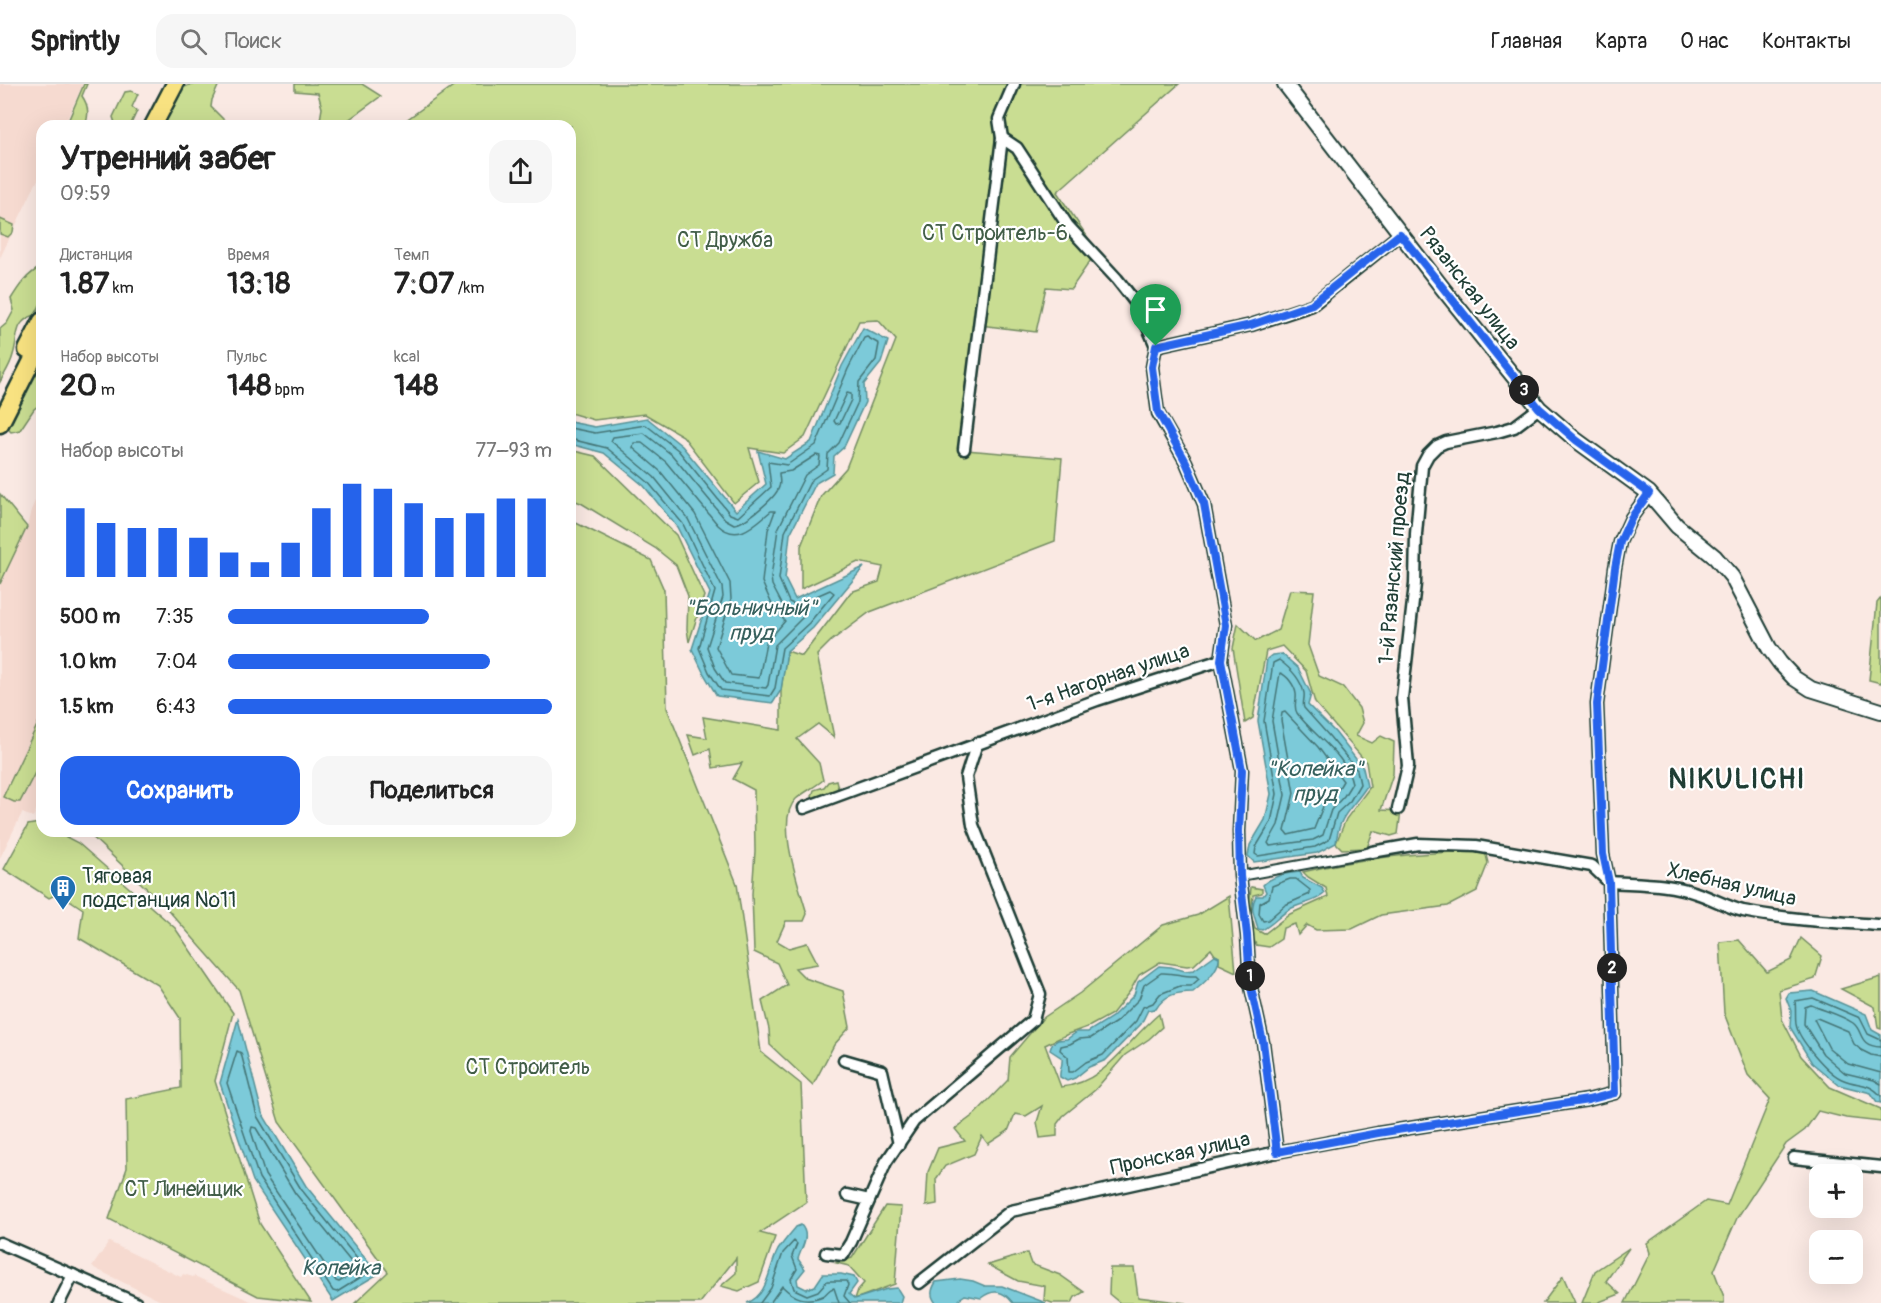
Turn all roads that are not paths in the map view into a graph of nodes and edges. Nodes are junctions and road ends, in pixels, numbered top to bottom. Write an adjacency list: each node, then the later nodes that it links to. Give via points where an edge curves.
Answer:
1 (163, 84): 5 (main road)
2 (175, 84): 6 (main road)
3 (1014, 84): 7 (street, via 999,119)
4 (1285, 84): 8 (street, Рязанская улица)
5 (145, 120)
6 (156, 120)
7 (1002, 138): 10 (street, via 1017,148 1068,226 1138,306); 15 (street)
8 (1400, 234): 10 (street, via 1312,304 1251,325); 13 (street, Рязанская улица)
9 (36, 333): 12 (main road)
10 (1156, 346): 17 (street, via 1152,367 1158,412 1204,504 1226,625)
11 (36, 353): 14 (main road)
12 (0, 403)
13 (1539, 408): 16 (street, Рязанская улица); 21 (street, 1-й Рязанский проезд, via 1514,427 1437,446 1422,466 1415,584 1402,698 1408,766)
14 (0, 424)
15 (964, 448)
16 (1649, 493): 18 (street, Рязанская улица, via 1677,526 1715,557 1732,577 1769,648 1794,678 1811,689); 24 (street, via 1620,542 1597,704 1603,854)
17 (1221, 660): 19 (street, 1-я Нагорная улица); 23 (street, 1-я Нагорная улица, via 1242,770)
18 (1881, 711)
19 (977, 743): 20 (street, 1-я Нагорная улица); 27 (street, via 966,777 973,825 1040,994 1033,1020 914,1121)
20 (804, 808)
21 (1398, 808)
22 (1372, 852): 23 (street); 24 (street, via 1418,844 1476,846 1592,866)
23 (1240, 876): 28 (street, 1-я Нагорная улица, via 1250,983 1263,1042)
24 (1609, 882): 25 (street, Хлебная улица, via 1695,892 1740,910 1768,915); 28 (street, Пронская улица, via 1615,1093)
25 (1881, 925)
26 (844, 1060): 27 (street, via 882,1071)
27 (899, 1144): 32 (street, via 886,1162)
28 (1277, 1152): 36 (street, Пронская улица, via 1011,1210)
29 (1794, 1158): 30 (street)
30 (1881, 1167)
31 (847, 1195): 32 (street)
32 (870, 1200): 34 (street, via 843,1255)
33 (0, 1243): 35 (street)
34 (826, 1253)
35 (73, 1275): 37 (street); 38 (street)
36 (919, 1283)
37 (58, 1303)
38 (136, 1303)

